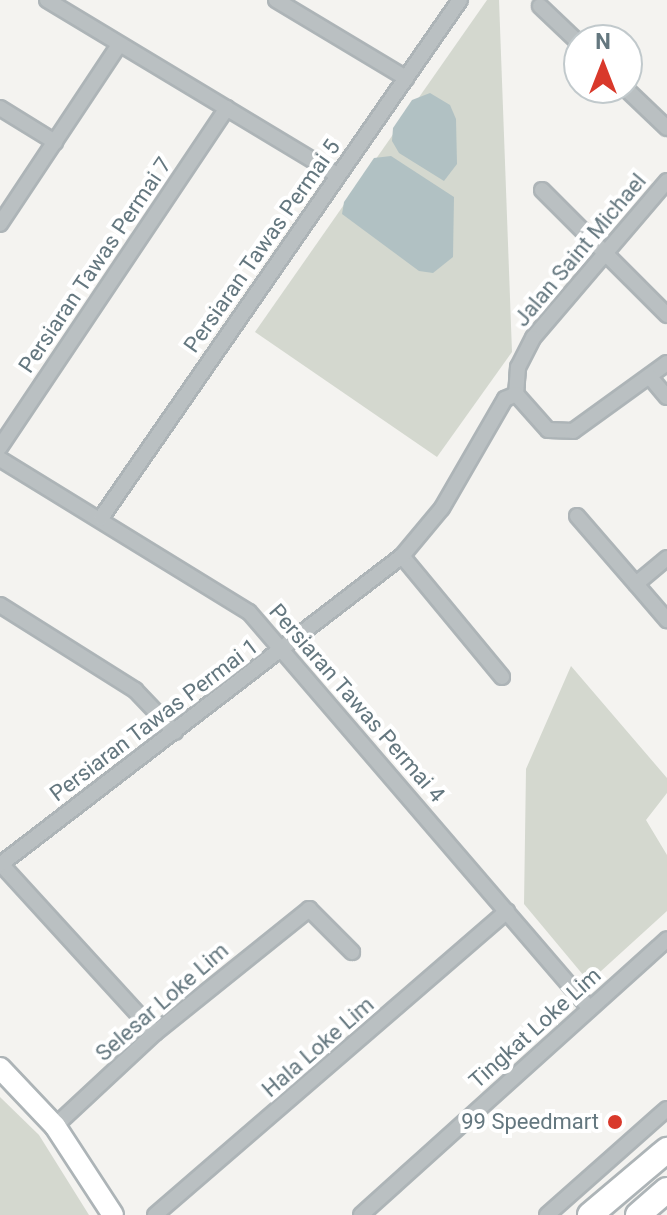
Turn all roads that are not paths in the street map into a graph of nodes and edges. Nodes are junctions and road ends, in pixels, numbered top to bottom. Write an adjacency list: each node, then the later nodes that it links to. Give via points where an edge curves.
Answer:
1 (47, 0): 6 (street)
2 (276, 0): 7 (street)
3 (460, 0): 7 (street, Persiaran Tawas Permai 5)
4 (540, 6): 5 (street)
5 (563, 28)
6 (119, 45): 10 (street); 12 (street)
7 (406, 78): 13 (street, Persiaran Tawas Permai 5)
8 (642, 104): 11 (street)
9 (0, 108): 12 (street)
10 (227, 108): 13 (street); 23 (street, Persiaran Tawas Permai 7)
11 (667, 128)
12 (55, 142): 16 (street)
13 (337, 175): 26 (street, Persiaran Tawas Permai 5)
14 (667, 181): 17 (street, Jalan Saint Michael)
15 (542, 190): 17 (street)
16 (0, 224)
17 (603, 251): 18 (street); 22 (street, Jalan Saint Michael, via 529,344)
18 (667, 315)
19 (667, 363): 20 (street)
20 (650, 377): 21 (street); 22 (street, via 580,428 566,432 542,425)
21 (667, 397)
22 (509, 399): 27 (street, Persiaran Tawas Permai 1, via 442,508)
23 (0, 447)
24 (0, 459): 26 (street, Persiaran Tawas Permai 4)
25 (577, 516): 29 (street)
26 (101, 518): 32 (street, Persiaran Tawas Permai 4, via 232,598)
27 (402, 556): 32 (street, Persiaran Tawas Permai 1); 33 (street)
28 (667, 558): 29 (street)
29 (636, 584): 31 (street)
30 (0, 605): 34 (street, via 135,690)
31 (667, 620)
32 (284, 649): 34 (street, Persiaran Tawas Permai 1); 36 (street, Persiaran Tawas Permai 4)
33 (502, 677)
34 (175, 732): 35 (street, Persiaran Tawas Permai 1)
35 (0, 864): 40 (street)
36 (507, 911): 39 (street, Persiaran Tawas Permai 4); 47 (street, Hala Loke Lim)
37 (667, 939): 39 (street, Tingkat Loke Lim)
38 (352, 952): 40 (street, Selesar Loke Lim, via 315,910 300,914)
39 (590, 1009): 48 (street, Tingkat Loke Lim)
40 (155, 1033): 43 (street, Selesar Loke Lim)
41 (0, 1068): 43 (street)
42 (667, 1109): 49 (street)
43 (55, 1126): 46 (street)
44 (667, 1150): 50 (highway)
45 (667, 1190): 51 (highway)
46 (113, 1215)
47 (155, 1215)
48 (361, 1215)
49 (547, 1215)
50 (590, 1215)
51 (638, 1215)

